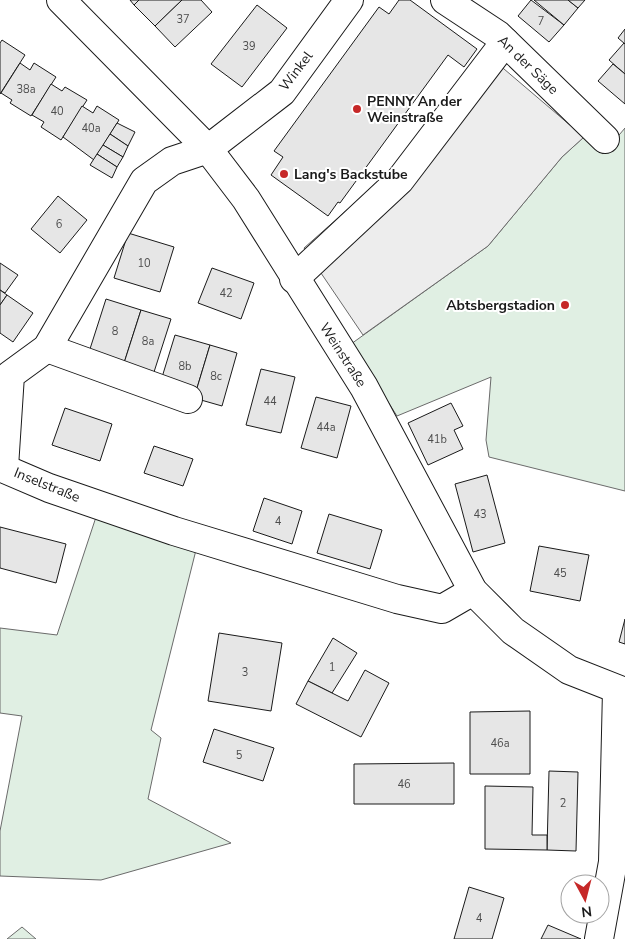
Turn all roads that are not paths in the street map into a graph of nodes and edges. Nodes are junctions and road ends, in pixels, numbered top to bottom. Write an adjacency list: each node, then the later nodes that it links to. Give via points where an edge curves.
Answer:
1 (62, 0): 6 (street, Weinstraße)
2 (349, 0): 6 (street, Winkel, via 282,92)
3 (445, 0): 4 (street, An der Säge)
4 (505, 42): 5 (street, An der Säge); 7 (street, via 400,180)
5 (605, 139)
6 (208, 149): 7 (street, Weinstraße, via 246,199); 8 (street, Inselstraße, via 172,161 144,181)
7 (294, 279): 12 (street, Weinstraße, via 364,387)
8 (48, 348): 9 (street, Inselstraße); 10 (street)
9 (5, 372): 11 (street, Inselstraße)
10 (188, 399)
11 (2, 467): 12 (street, Inselstraße, via 49,488 174,531 397,599 442,609)
12 (473, 590): 13 (street, Weinstraße, via 513,631 569,670)
13 (621, 691): 14 (street, via 613,862)
14 (599, 939)

